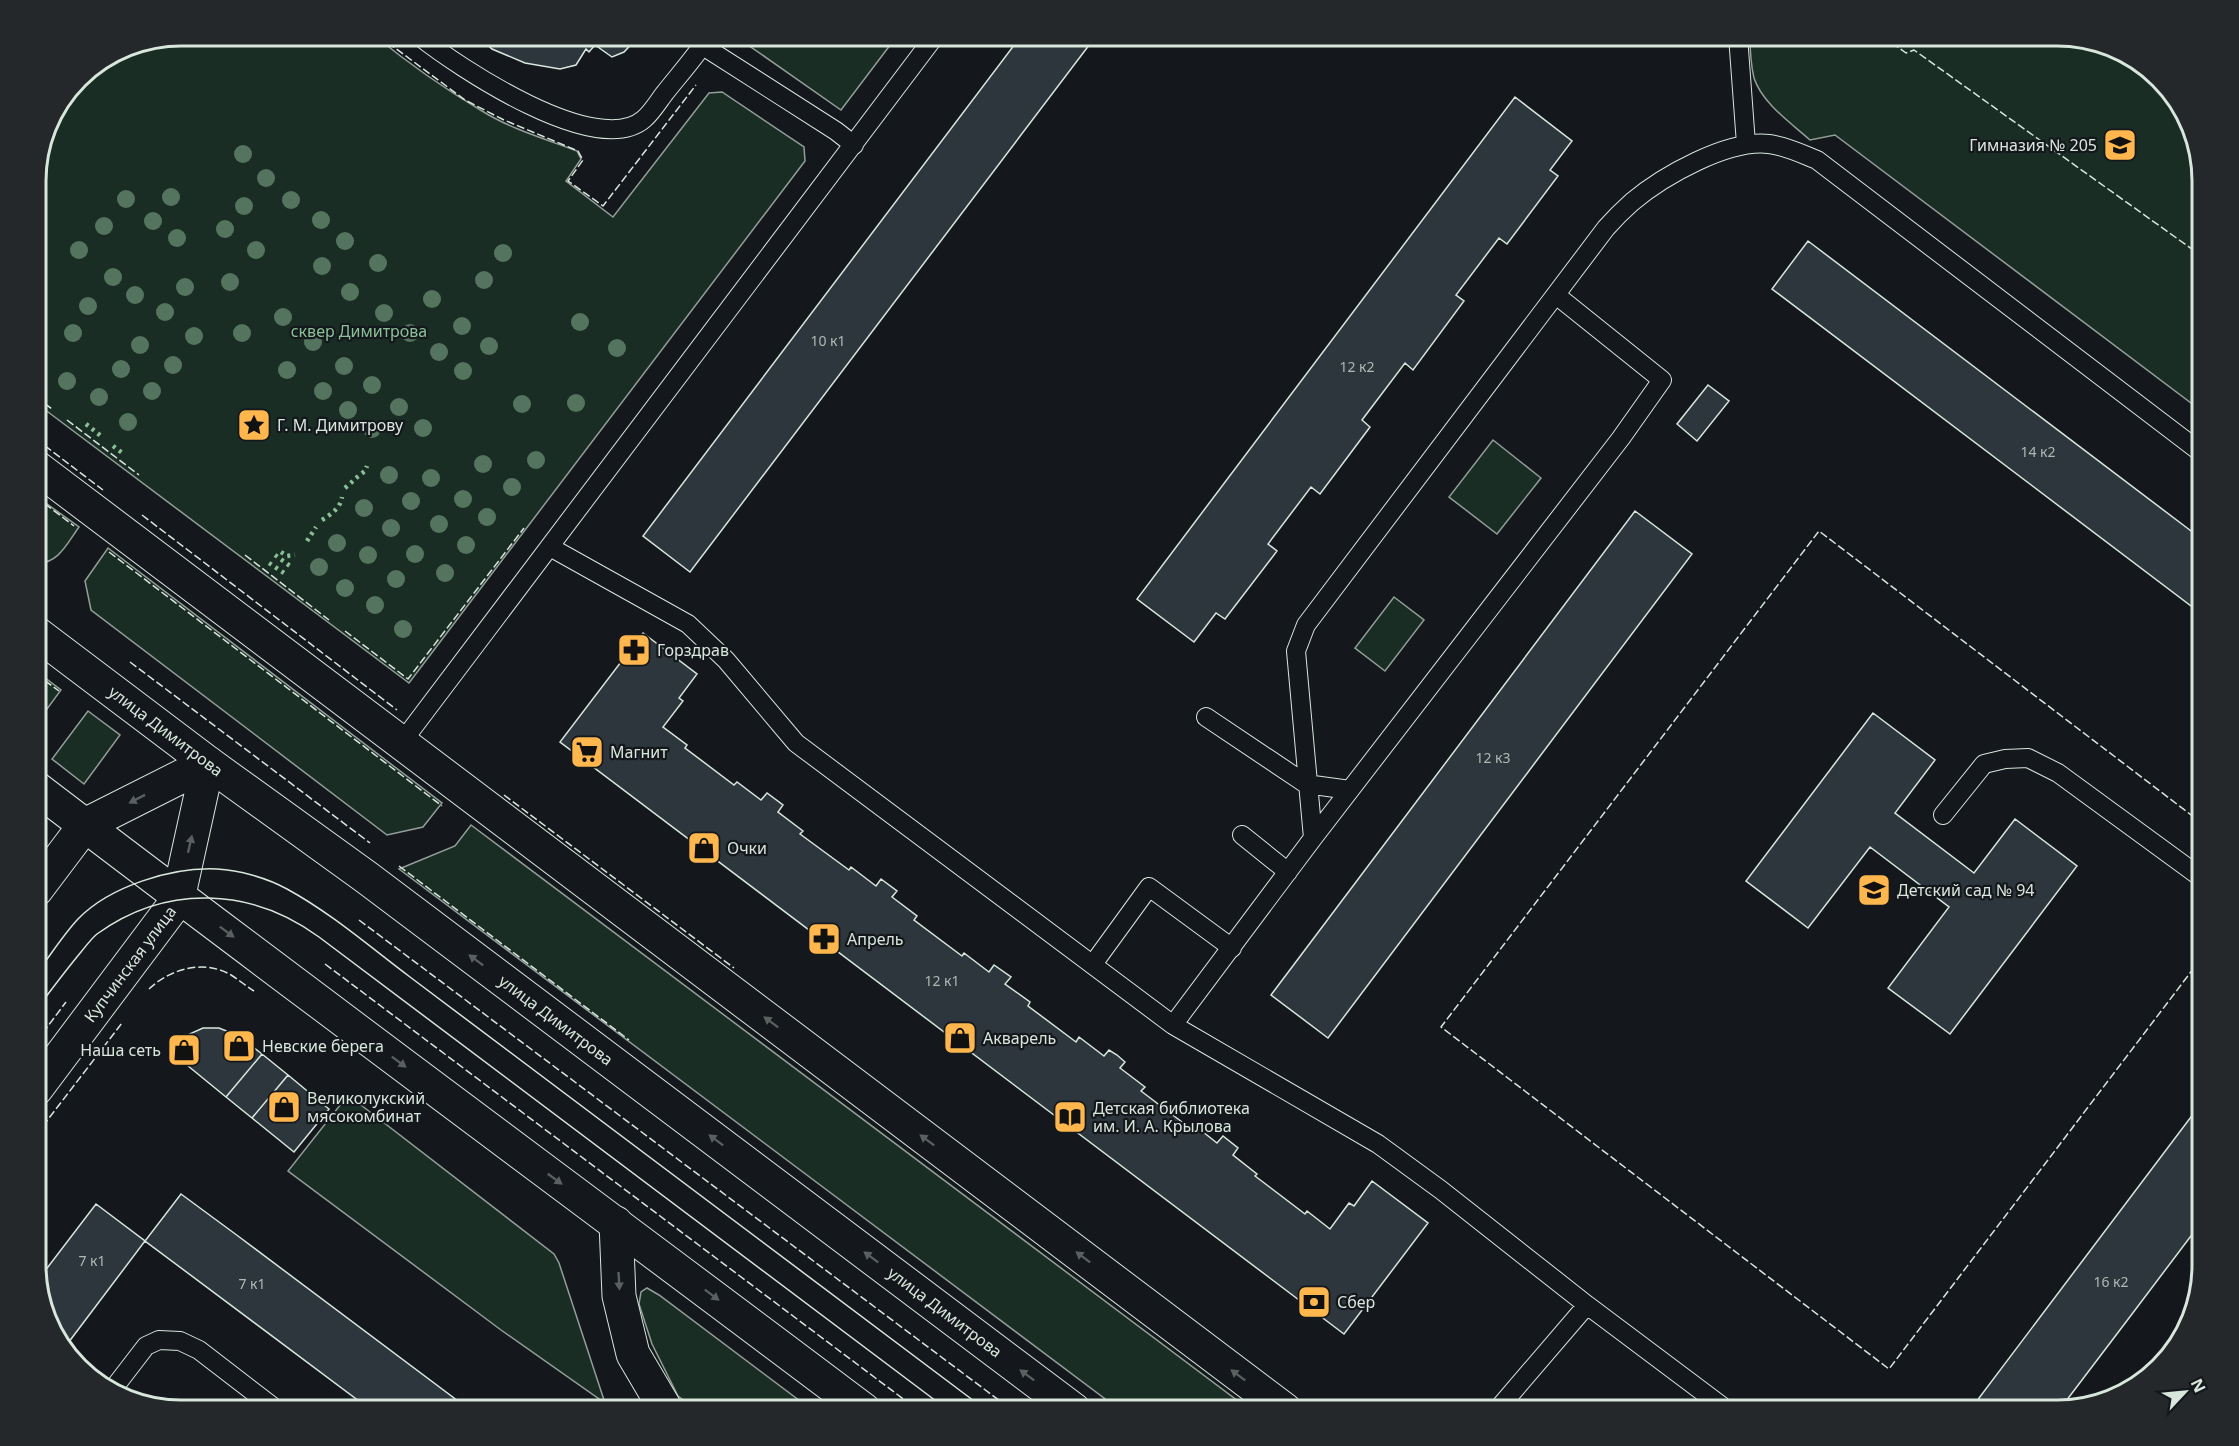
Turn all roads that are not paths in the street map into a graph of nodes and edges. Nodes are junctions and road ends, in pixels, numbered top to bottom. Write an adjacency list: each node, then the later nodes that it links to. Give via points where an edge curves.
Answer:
1 (1739, 46): 6 (lane)
2 (434, 47): 3 (lane, via 464,69 548,113 609,129 644,120)
3 (702, 47)
4 (714, 47): 7 (lane)
5 (927, 47): 7 (lane)
6 (1746, 144): 8 (lane, via 1696,163 1630,203 1606,228); 9 (lane, via 1789,148 1817,160)
7 (854, 145): 11 (lane)
8 (1556, 295): 16 (lane, via 1306,625 1296,651); 17 (lane, via 1662,380)
9 (2192, 446)
10 (47, 475): 14 (street)
11 (550, 547): 14 (lane); 28 (lane, via 688,624 726,660 796,743)
12 (47, 641): 15 (street, улица Димитрова)
13 (1206, 717): 16 (lane)
14 (402, 742): 38 (street, one-way to 14)
15 (208, 763): 20 (street, one-way to 20); 26 (street, Купчинская улица, one-way to 15); 37 (street, улица Димитрова, one-way to 15, via 366,877)
16 (1306, 784): 17 (lane); 22 (lane)
17 (1350, 790): 22 (lane)
18 (47, 796): 20 (street)
19 (1943, 815): 23 (lane, via 1984,764 2028,758 2058,773)
20 (85, 825): 25 (street); 26 (street)
21 (1242, 835): 24 (lane)
22 (1313, 838): 24 (lane)
23 (2192, 871)
24 (1287, 872): 27 (lane)
25 (47, 875)
26 (180, 897): 30 (street, Купчинская улица); 31 (street, one-way to 31)
27 (1232, 948): 28 (lane, via 1149,887); 29 (lane)
28 (1093, 964): 29 (lane)
29 (1173, 1025): 32 (lane, via 1378,1144)
30 (47, 1074)
31 (615, 1223): 35 (street, one-way to 35, via 619,1296 633,1354); 36 (street, one-way to 36)
32 (1587, 1305): 39 (lane); 40 (lane)
33 (117, 1383): 34 (lane, via 146,1346 159,1340 180,1341 199,1350)
34 (264, 1400)
35 (660, 1400)
36 (851, 1400)
37 (1061, 1400)
38 (1272, 1400)
39 (1506, 1400)
40 (1714, 1400)

